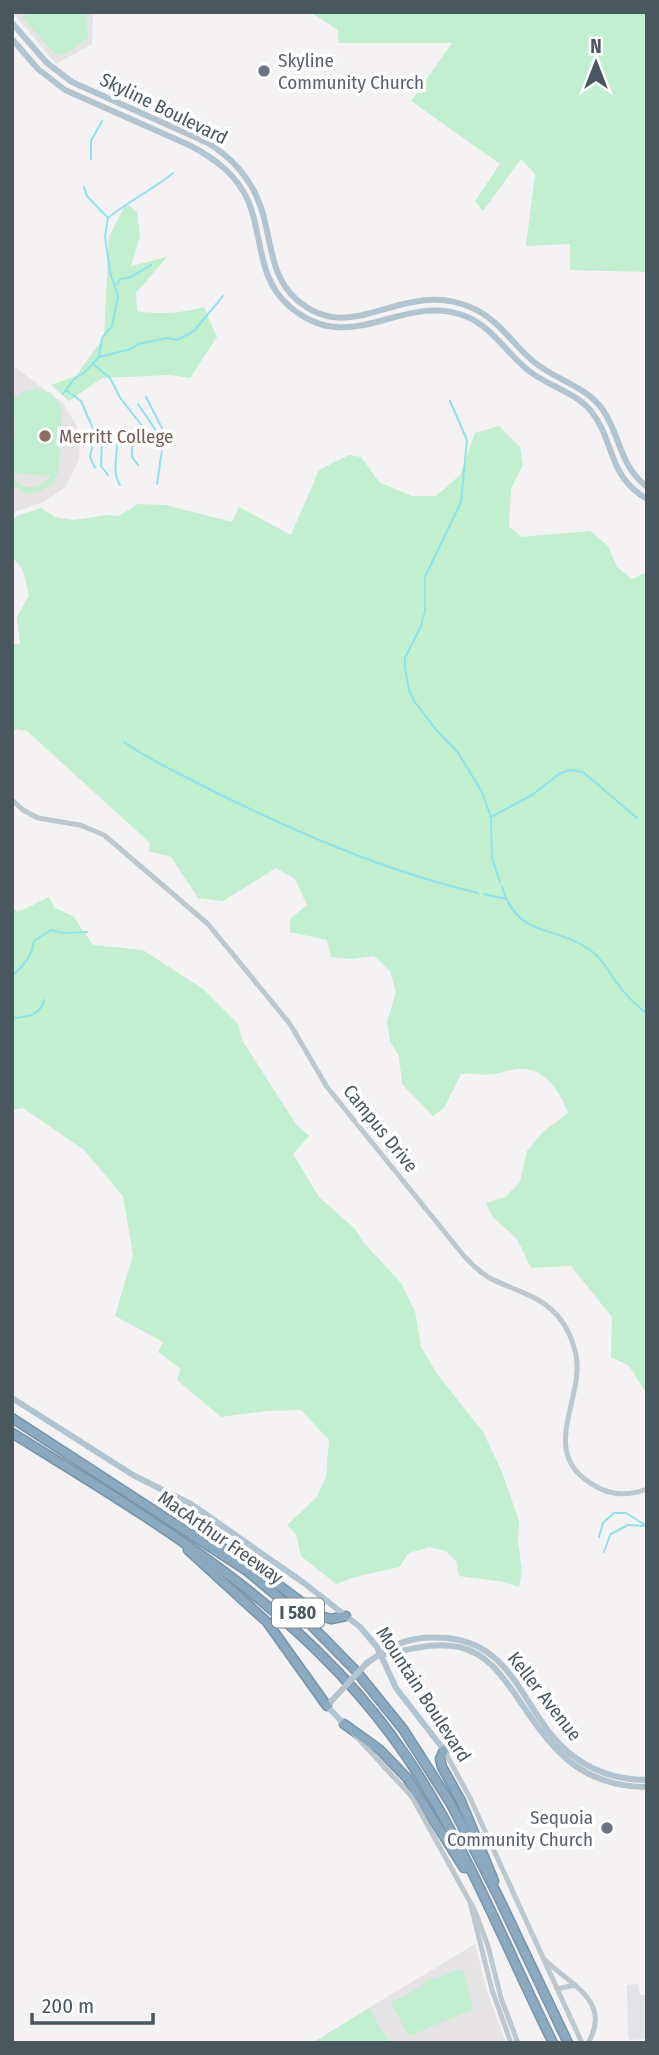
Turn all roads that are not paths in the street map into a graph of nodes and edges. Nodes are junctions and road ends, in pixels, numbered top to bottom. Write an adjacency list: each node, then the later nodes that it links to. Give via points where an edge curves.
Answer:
1 (12, 23): 3 (main road, Skyline Boulevard, via 47,63 72,82 225,154 252,186 276,271 302,304 348,318 428,300 454,302 479,311 534,363 593,398 610,422 625,463)
2 (12, 38): 4 (main road, Skyline Boulevard, via 38,69 65,90 197,149 225,169 249,202 263,264 288,306 309,319 339,328 369,326 428,310 472,319 491,331 527,370 586,406 621,475)
3 (647, 487)
4 (647, 499)
5 (12, 800): 9 (street, Campus Drive, via 38,818 80,825 104,835 208,924 290,1024 327,1087 464,1256 491,1278 543,1302 561,1320 577,1362 564,1432 576,1471 607,1492)
6 (12, 1398): 12 (main road, Mountain Boulevard, via 132,1475 191,1504)
7 (12, 1418): 10 (highway, MacArthur Freeway / I 580)
8 (12, 1433): 11 (highway, MacArthur Freeway / I 580)
9 (647, 1489)
10 (189, 1531): 12 (highway, via 228,1549 320,1616); 20 (highway, MacArthur Freeway / I 580, via 286,1603 364,1681 440,1786)
11 (182, 1542): 14 (highway, via 267,1622); 19 (highway, MacArthur Freeway / I 580, via 277,1612 346,1680 417,1773)
12 (346, 1616): 13 (main road, Mountain Boulevard, via 366,1633)
13 (380, 1654): 14 (main road, Keller Avenue, bridge); 16 (main road, Mountain Boulevard, via 396,1688); 17 (main road, Keller Avenue, via 401,1642 432,1637 481,1647 503,1665 568,1752 602,1772); 18 (main road, Keller Avenue, via 441,1645 478,1654 498,1670 545,1738 571,1764 610,1783)
14 (327, 1706): 15 (main road)
15 (344, 1724): 19 (highway, via 380,1750 407,1778); 21 (street, via 412,1797)
16 (444, 1750): 20 (highway, via 440,1763 470,1821); 22 (street, Mountain Boulevard)
17 (647, 1780)
18 (647, 1787)
19 (477, 1886): 28 (highway, MacArthur Freeway / I 580)
20 (497, 1894): 29 (highway, MacArthur Freeway / I 580)
21 (471, 1906): 26 (street); 27 (street, via 485,1936)
22 (543, 1958): 23 (street); 24 (street, Mountain Boulevard)
23 (575, 1984): 24 (street); 25 (street, via 593,2008)
24 (557, 1989): 30 (street, Mountain Boulevard)
25 (589, 2040)
26 (511, 2043)
27 (518, 2043)
28 (553, 2043)
29 (568, 2043)
30 (582, 2043)

